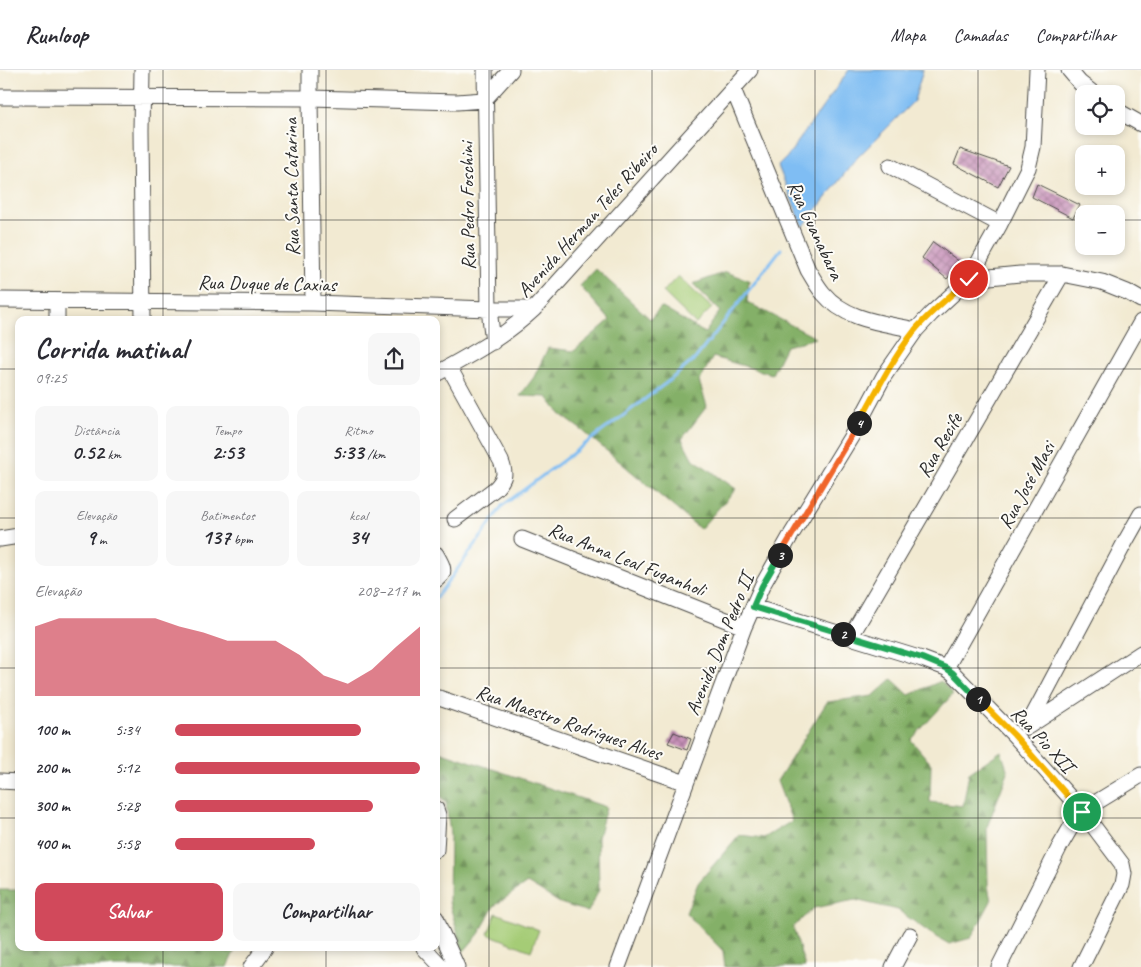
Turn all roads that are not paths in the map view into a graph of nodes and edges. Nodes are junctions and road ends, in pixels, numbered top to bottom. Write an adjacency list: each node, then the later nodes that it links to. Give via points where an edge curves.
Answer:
1 (142, 70): 11 (street)
2 (310, 70): 12 (street, Rua Santa Catarina)
3 (485, 70): 4 (street, via 497,73); 13 (street, Rua Pedro Foschini)
4 (511, 70): 13 (street)
5 (750, 70): 9 (street, Avenida Herman Teles Ribeiro)
6 (1037, 70): 17 (street, Avenida Dom Pedro II, via 1033,147 1028,168)
7 (1069, 70): 8 (street)
8 (1083, 85)
9 (733, 89): 26 (street, Avenida Herman Teles Ribeiro); 30 (street, Rua Guanabara, via 808,270 824,294 836,306 858,317)
10 (0, 97): 11 (street)
11 (142, 97): 12 (street); 23 (street)
12 (310, 98): 13 (street); 24 (street, Rua Santa Catarina)
13 (484, 100): 25 (street, Rua Pedro Foschini)
14 (1125, 115): 15 (street)
15 (1141, 124)
16 (890, 166): 17 (street)
17 (1000, 224): 19 (street, Avenida Dom Pedro II)
18 (1062, 274): 19 (street); 21 (street, via 1102,282); 42 (street, Rua Recife)
19 (969, 279): 30 (street, Avenida Dom Pedro II)
20 (0, 300): 22 (street, Rua Duque de Caxias)
21 (1141, 300)
22 (57, 301): 23 (street, Rua Duque de Caxias); 27 (street)
23 (143, 301): 24 (street, Rua Duque de Caxias); 28 (street)
24 (313, 303): 25 (street, Rua Duque de Caxias)
25 (489, 309): 26 (street, Rua Duque de Caxias); 31 (street, Rua Pedro Foschini)
26 (534, 309): 31 (street, Avenida Herman Teles Ribeiro)
27 (57, 316)
28 (143, 316)
29 (1141, 322): 44 (street, Rua José Masi)
30 (916, 330): 40 (street, Avenida Dom Pedro II, via 884,376 762,586)
31 (494, 342): 32 (street, Avenida Herman Teles Ribeiro)
32 (443, 371): 34 (street, via 505,471 496,488)
33 (1141, 518): 46 (street)
34 (455, 519)
35 (15, 537): 36 (street)
36 (0, 539)
37 (522, 539): 41 (street, Rua Anna Leal Fuganholi)
38 (440, 563): 39 (street, via 443,571)
39 (440, 576)
40 (753, 607): 41 (street, Avenida Dom Pedro II); 42 (street, Rua Pio XII)
41 (744, 627): 50 (street, Avenida Dom Pedro II)
42 (851, 636): 44 (street, Rua Pio XII)
43 (1141, 653): 46 (street)
44 (946, 668): 46 (street, Rua Pio XII)
45 (440, 698): 50 (street, Rua Maestro Rodrigues Alves)
46 (1021, 731): 51 (street, Rua Pio XII)
47 (1141, 775): 51 (street)
48 (0, 781): 49 (street)
49 (15, 782)
50 (686, 784): 59 (street, Avenida Dom Pedro II)
51 (1082, 812): 61 (street, via 1060,846); 62 (street, Rua Pio XII, via 1122,864 1124,879)
52 (440, 929): 58 (street)
53 (910, 935): 60 (street)
54 (263, 951): 56 (street)
55 (427, 951): 57 (street)
56 (250, 967)
57 (442, 967)
58 (457, 967)
59 (618, 967)
60 (893, 967)
61 (999, 967)
62 (1081, 967)

